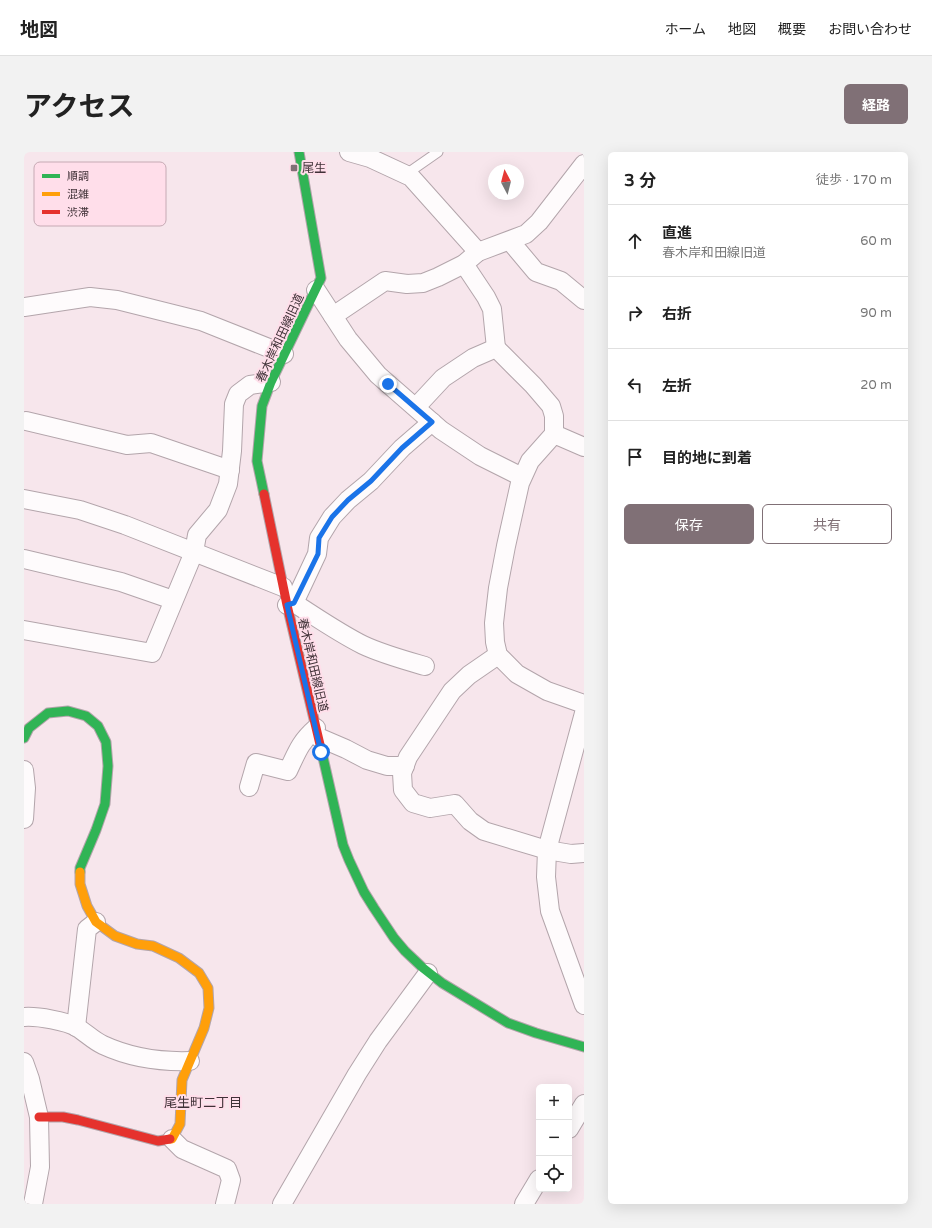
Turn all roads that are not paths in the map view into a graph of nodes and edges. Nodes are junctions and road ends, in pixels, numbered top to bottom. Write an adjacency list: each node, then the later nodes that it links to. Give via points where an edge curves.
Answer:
1 (299, 152): 9 (street, 春木岸和田線旧道, via 321,278)
2 (349, 152): 5 (street, via 370,158)
3 (438, 152): 5 (lane)
4 (584, 164): 6 (street, via 539,222 526,234)
5 (405, 175): 7 (street, via 411,178)
6 (510, 241): 7 (street); 10 (street, via 536,272 561,281)
7 (478, 252): 8 (street)
8 (464, 264): 12 (street, via 423,283 386,281); 13 (street, via 492,308)
9 (316, 290): 12 (street); 14 (street, 春木岸和田線旧道)
10 (584, 300)
11 (24, 307): 14 (street, via 90,297 117,300 200,321)
12 (333, 316): 16 (street, via 348,340 378,375)
13 (496, 348): 16 (street, via 473,358 443,378); 19 (street, via 534,385 551,406)
14 (284, 354): 15 (street, 春木岸和田線旧道)
15 (271, 382): 21 (street, via 250,385 238,394 234,404); 26 (street, 春木岸和田線旧道, via 262,406 257,461)
16 (416, 407): 18 (street)
17 (26, 421): 21 (street, via 127,445 151,443)
18 (432, 422): 22 (street, via 480,456); 28 (street, via 332,517 319,538 318,554)
19 (554, 434): 20 (street); 22 (street, via 530,461)
20 (584, 447)
21 (230, 470): 24 (street, via 228,484 218,510 197,535)
22 (522, 477): 30 (street, via 497,595 494,622)
23 (24, 499): 24 (street, via 80,510)
24 (194, 552): 26 (street); 27 (street)
25 (24, 559): 27 (street, via 121,582)
26 (283, 587): 28 (street, 春木岸和田線旧道)
27 (174, 600): 29 (street, via 152,653)
28 (290, 604): 31 (street, via 364,645); 35 (street, 春木岸和田線旧道)
29 (24, 630)
30 (498, 655): 32 (street, via 517,674 547,691); 36 (street, via 469,675 452,691 408,756)
31 (425, 666)
32 (584, 704)
33 (584, 713): 40 (street)
34 (26, 729): 42 (street, via 48,713 68,711 86,716 98,726 106,742 108,766 105,804 80,868 80,884 87,906)
35 (317, 732): 36 (street, via 367,760 387,766); 38 (street, via 305,737 288,771 256,763); 43 (street, 春木岸和田線旧道, via 350,866 384,924 398,943)
36 (404, 766): 40 (street, via 403,790 413,803 430,808 455,804 470,821 484,831)
37 (24, 770): 39 (street)
38 (249, 787)
39 (24, 819)
40 (547, 850): 41 (street, via 571,854); 44 (street, via 546,877 550,911)
41 (584, 853)
42 (96, 922): 46 (street, via 87,929); 48 (street, via 115,936 137,944 153,946 179,958 199,973 208,988 209,1008 204,1028)
43 (428, 973): 47 (street, 春木岸和田線旧道, via 484,1010 509,1023); 57 (street, via 357,1074)
44 (584, 1005)
45 (24, 1017): 46 (street, via 52,1020)
46 (76, 1027): 48 (street, via 101,1044 121,1053 169,1062)
47 (584, 1047)
48 (190, 1061): 53 (street, via 182,1080 180,1124)
49 (24, 1062): 51 (street)
50 (584, 1104): 52 (street)
51 (39, 1117): 53 (street, via 78,1120 158,1141); 55 (street, via 40,1167)
52 (572, 1124)
53 (172, 1139): 56 (street, via 182,1149 227,1169 231,1180)
54 (536, 1184): 58 (street)
55 (33, 1204)
56 (225, 1204)
57 (282, 1204)
58 (524, 1204)

